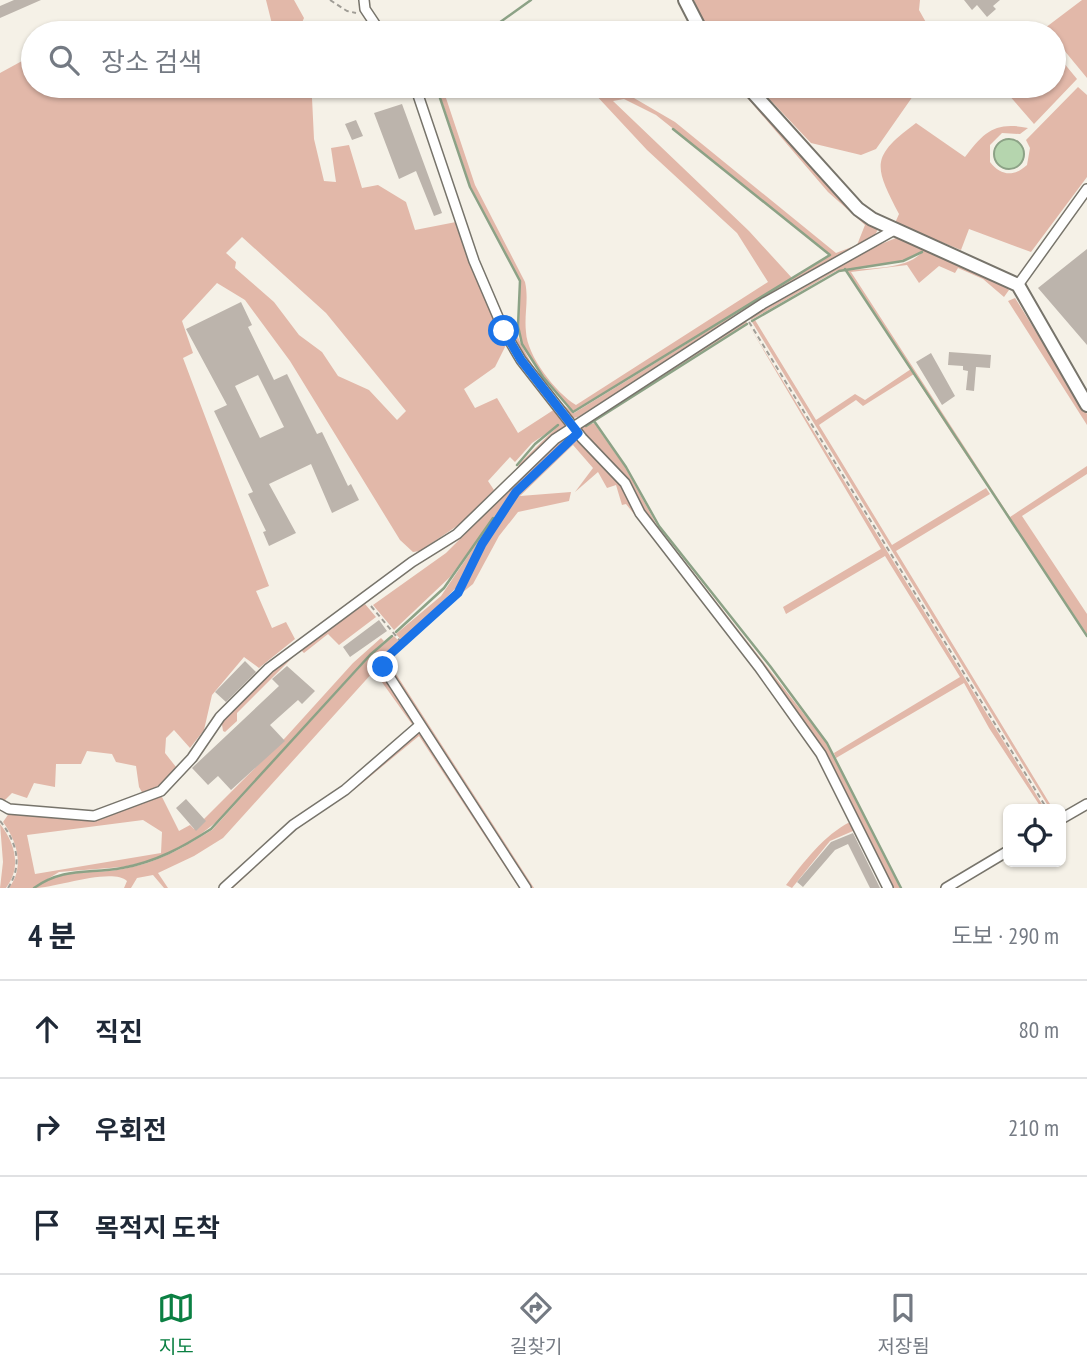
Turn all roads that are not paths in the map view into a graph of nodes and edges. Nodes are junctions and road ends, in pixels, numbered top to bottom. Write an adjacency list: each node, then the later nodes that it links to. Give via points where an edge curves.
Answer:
1 (685, 0): 4 (street)
2 (365, 5): 3 (street)
3 (374, 21)
4 (696, 21)
5 (419, 98): 11 (street, via 474,261 504,331)
6 (758, 98): 8 (street, via 858,209)
7 (1087, 189): 9 (street)
8 (896, 229): 9 (street); 11 (street, via 745,315)
9 (1018, 285): 10 (street)
10 (1087, 405)
11 (575, 429): 14 (street, via 457,534 269,668 220,717 192,758 160,791 94,816 9,809); 20 (street, via 625,483 640,513 814,743)
12 (383, 667): 13 (street)
13 (420, 726): 18 (street, via 345,790 293,825); 19 (street)
14 (0, 804)
15 (1087, 804): 16 (street)
16 (1066, 816)
17 (1003, 854): 21 (street)
18 (224, 888)
19 (526, 888)
20 (888, 888)
21 (946, 888)

